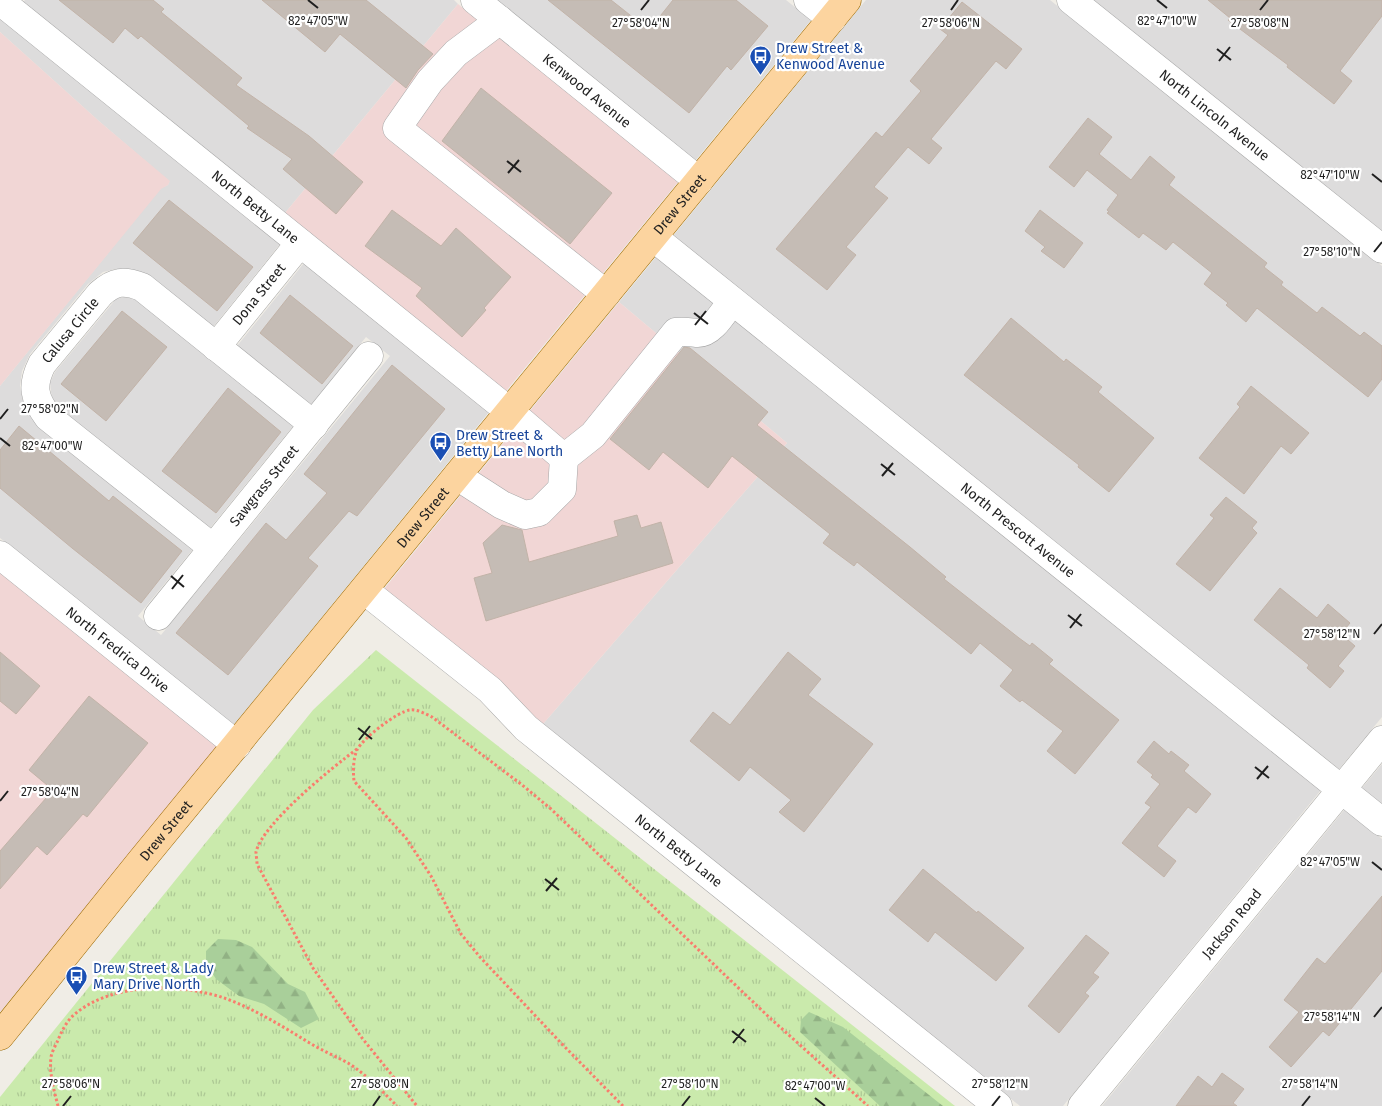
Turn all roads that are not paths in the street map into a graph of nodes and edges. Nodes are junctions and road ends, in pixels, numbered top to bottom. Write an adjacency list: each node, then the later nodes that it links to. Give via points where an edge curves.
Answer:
1 (475, 0): 6 (street, Kenwood Avenue)
2 (808, 0): 5 (street)
3 (1071, 0): 10 (street, North Lincoln Avenue)
4 (2, 1): 9 (street, North Betty Lane)
5 (839, 9): 7 (main road, Drew Street)
6 (500, 20): 7 (street, Kenwood Avenue); 11 (street, via 456,53 430,82 397,128)
7 (699, 181): 8 (main road, Drew Street)
8 (653, 237): 11 (main road, Drew Street); 12 (street, North Prescott Avenue)
9 (300, 243): 13 (street, Dona Street); 15 (street, North Betty Lane)
10 (1382, 249)
11 (606, 294): 15 (main road, Drew Street)
12 (732, 301): 17 (street, via 708,330 676,332 593,435); 25 (street, North Prescott Avenue)
13 (216, 347): 16 (street, Calusa Circle); 19 (street, Calusa Circle, via 142,287 121,282 108,286 100,294 42,364 35,378 38,404 48,417)
14 (369, 356): 16 (street, Sawgrass Street)
15 (510, 411): 17 (street, North Betty Lane); 18 (main road, Drew Street)
16 (314, 424): 19 (street, Sawgrass Street)
17 (564, 458): 18 (street, via 562,489 539,512 525,516)
18 (457, 476): 21 (main road, Drew Street)
19 (213, 548): 22 (street, Sawgrass Street)
20 (0, 555): 24 (street, North Fredrica Drive)
21 (364, 590): 24 (main road, Drew Street); 28 (street, North Betty Lane, via 490,690 526,728)
22 (158, 616)
23 (1382, 740): 25 (street, Jackson Road)
24 (237, 745): 27 (main road, Drew Street)
25 (1342, 789): 26 (street, North Prescott Avenue); 29 (street, Jackson Road)
26 (1382, 822)
27 (1, 1032)
28 (998, 1106)
29 (1082, 1106)

